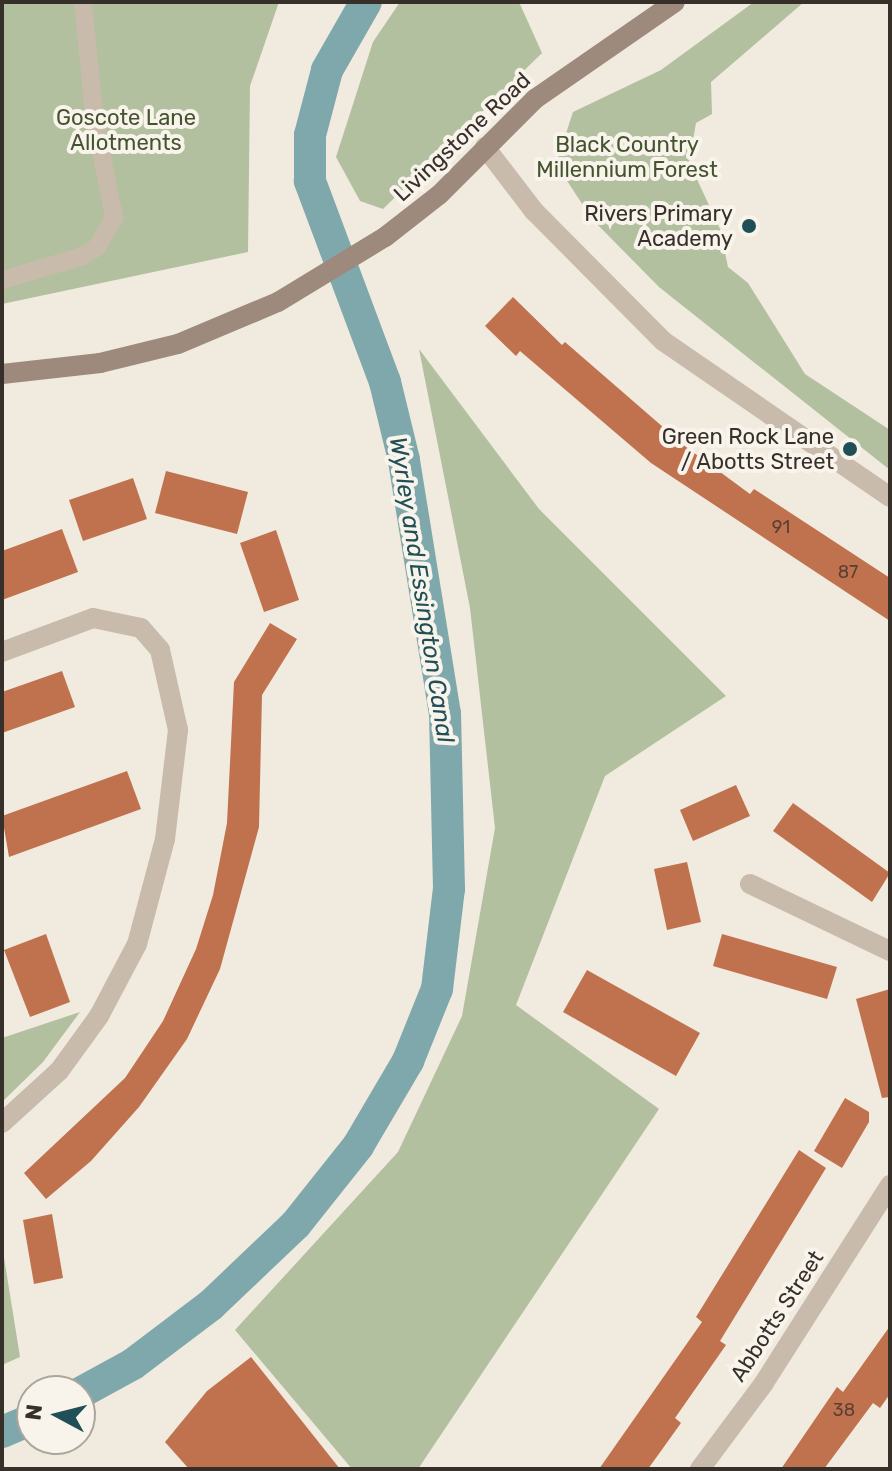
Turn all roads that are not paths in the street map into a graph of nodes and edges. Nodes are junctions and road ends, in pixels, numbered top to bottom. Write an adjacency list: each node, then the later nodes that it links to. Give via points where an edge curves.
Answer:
1 (83, 2): 4 (lane, via 94,114 114,218 97,247 83,256)
2 (675, 2): 3 (street, Livingstone Road, via 535,99)
3 (485, 147): 5 (street, Livingstone Road, via 439,195 385,237 278,302 165,347 100,363); 6 (street, via 534,211 663,341)
4 (2, 280)
5 (2, 374)
6 (890, 497)
7 (2, 652): 10 (street, via 93,618 141,628 160,650 178,730 165,839 137,944 99,1016 59,1071)
8 (750, 884): 9 (street)
9 (890, 951)
10 (2, 1123)
11 (890, 1185): 12 (street, Abbotts Street, via 764,1383)
12 (700, 1469)

